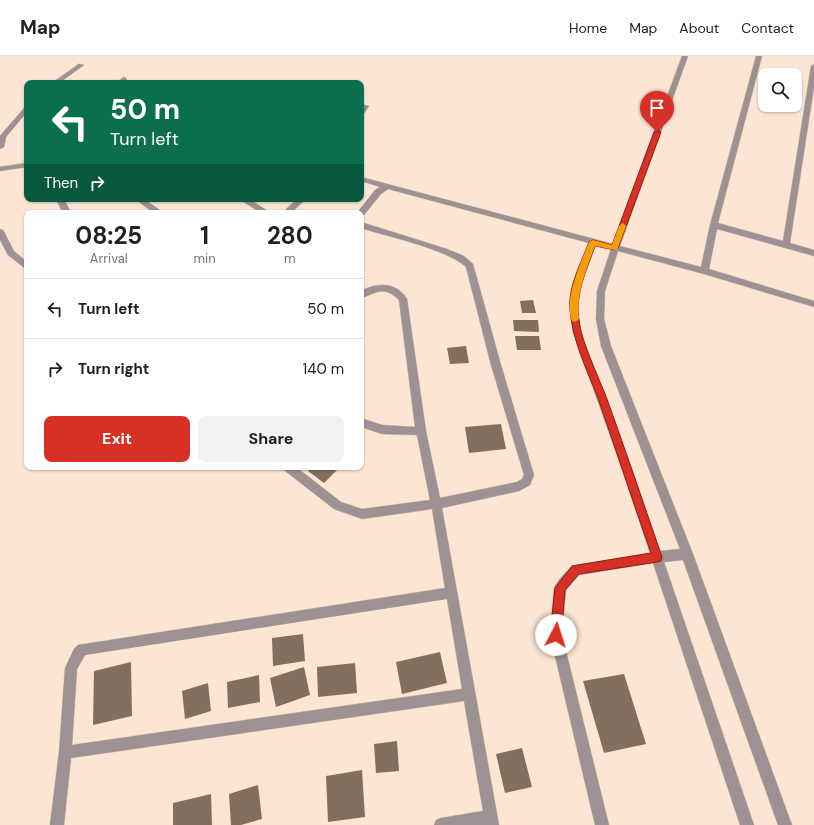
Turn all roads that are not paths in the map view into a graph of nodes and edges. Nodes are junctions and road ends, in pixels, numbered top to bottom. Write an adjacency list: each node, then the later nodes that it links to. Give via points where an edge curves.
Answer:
1 (685, 56): 26 (street)
2 (759, 56): 21 (street)
3 (81, 65): 5 (street)
4 (814, 66): 25 (street)
5 (59, 80)
6 (366, 106): 7 (street)
7 (364, 109)
8 (24, 112): 9 (street, via 3,138)
9 (0, 147)
10 (24, 165): 11 (street)
11 (0, 169)
12 (364, 180): 13 (street)
13 (386, 186): 20 (street); 24 (street)
14 (144, 202): 17 (street)
15 (248, 202): 18 (street)
16 (299, 202): 19 (street)
17 (156, 210)
18 (262, 210)
19 (289, 210)
20 (363, 210)
21 (714, 225): 25 (street); 29 (street)
22 (364, 226): 35 (street, via 444,251 462,258 470,266 529,475 526,482 519,486)
23 (0, 232): 28 (street, via 11,253)
24 (593, 242): 26 (street); 37 (street, via 576,288 574,308 578,332)
25 (786, 245): 27 (street)
26 (615, 248): 29 (street); 36 (street, via 601,291 602,331)
27 (814, 253)
28 (24, 264)
29 (704, 271): 31 (street)
30 (364, 293): 33 (street, via 379,288 391,289 403,298)
31 (814, 304)
32 (364, 424): 33 (street, via 391,431)
33 (421, 431): 35 (street)
34 (292, 470): 35 (street, via 338,506 362,514)
35 (436, 504): 38 (street)
36 (687, 554): 37 (street); 46 (street)
37 (657, 557): 44 (street, via 576,570 560,588 556,635); 45 (street)
38 (451, 592): 39 (street); 40 (street, via 82,649 71,668)
39 (469, 694): 40 (street); 41 (street)
40 (65, 752): 42 (street)
41 (491, 821): 43 (street)
42 (57, 825)
43 (441, 825)
44 (602, 825)
45 (747, 825)
46 (786, 825)

